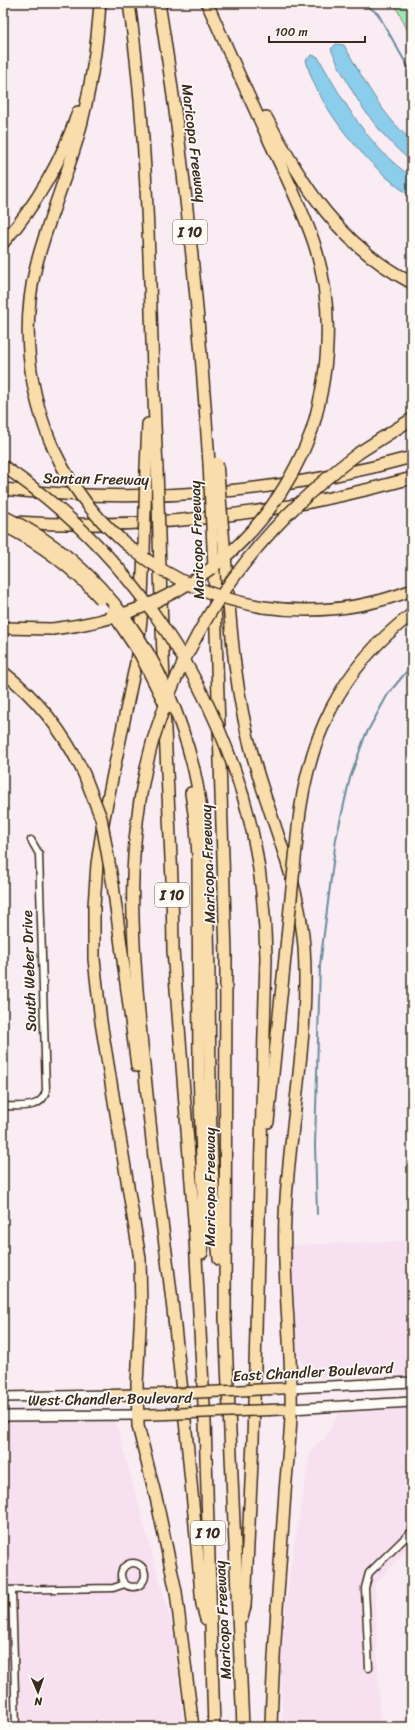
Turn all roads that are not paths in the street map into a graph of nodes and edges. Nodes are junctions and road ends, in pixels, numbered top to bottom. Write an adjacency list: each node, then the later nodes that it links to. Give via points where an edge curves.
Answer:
1 (100, 3): 6 (highway)
2 (129, 3): 13 (highway, via 145,168 152,362)
3 (158, 3): 11 (highway, Maricopa Freeway / I 10, via 184,184)
4 (207, 3): 5 (highway)
5 (217, 25): 8 (highway, via 277,139 320,207 343,233 369,256); 20 (highway, bridge, via 304,216 321,271 327,308 328,344 324,381 312,430 290,478 272,507 249,535 210,570 174,593 137,610 102,621 52,629)
6 (94, 54): 7 (highway, via 77,115 56,163 29,209); 18 (highway, bridge, via 92,77 81,126 38,258 30,301 28,342 40,414 54,450 74,487 94,513 138,554 197,589 232,601 263,608 306,611 340,609 376,602)
7 (3, 243)
8 (412, 283)
9 (412, 419): 25 (highway, bridge, via 360,452 294,506 238,571 206,618 189,650 154,740 138,807 133,848 132,891 138,1003)
10 (412, 457): 15 (highway, Santan Freeway, via 304,481 188,494 94,496)
11 (213, 463): 27 (highway, Maricopa Freeway / I 10, bridge, via 226,954); 29 (highway, bridge, via 243,718 257,773 292,875 304,945 304,1010 284,1236)
12 (3, 466): 24 (highway, bridge, via 34,488 80,527 150,606 180,652 206,700 225,743 243,796 259,868 266,932)
13 (152, 468): 26 (highway, Maricopa Freeway / I 10, bridge, via 160,570 173,950); 31 (highway, bridge, via 136,662 101,837 95,877 93,924 98,1006 140,1259 141,1308)
14 (412, 478): 17 (highway, via 297,505 228,516 88,525)
15 (3, 489)
16 (3, 516): 27 (highway, bridge, via 52,545 100,586 135,631 159,673 188,745 202,806 205,844 210,998 210,1112 215,1222)
17 (3, 523): 26 (highway, bridge, via 66,565 94,591 120,622 147,666 164,701 187,772 195,813 198,864 199,1069 204,1219)
18 (412, 590)
19 (412, 614): 24 (highway, bridge, via 385,636 345,684 330,710 309,763 301,797)
20 (3, 628)
21 (3, 672): 25 (highway, bridge, via 48,716 68,744 84,774 102,824 113,886 146,1131)
22 (31, 840): 23 (street, South Weber Drive, via 39,854 46,1090 40,1102 33,1105)
23 (3, 1106)
24 (262, 1176): 42 (highway, via 246,1606)
25 (156, 1177): 43 (highway, via 182,1381 202,1605)
26 (199, 1297): 43 (highway, Maricopa Freeway / I 10)
27 (225, 1318): 42 (highway, Maricopa Freeway / I 10)
28 (412, 1382): 29 (main road, East Chandler Boulevard)
29 (291, 1388): 30 (main road, East Chandler Boulevard, bridge); 35 (highway)
30 (216, 1391): 31 (main road, West Chandler Boulevard, bridge)
31 (137, 1394): 32 (main road, West Chandler Boulevard); 36 (highway)
32 (111, 1395): 33 (main road, West Chandler Boulevard)
33 (3, 1397)
34 (412, 1402): 35 (main road)
35 (291, 1409): 36 (main road, West Chandler Boulevard, bridge); 49 (highway)
36 (138, 1415): 37 (main road, West Chandler Boulevard); 46 (highway, via 138,1426 176,1592)
37 (3, 1416)
38 (412, 1531): 44 (street, via 366,1580)
39 (125, 1584): 39 (street, via 134,1587 142,1584 146,1572 141,1565 134,1562 123,1567 121,1574); 41 (street, via 113,1588)
40 (3, 1590): 41 (street)
41 (12, 1590): 45 (street)
42 (239, 1626): 48 (highway, Maricopa Freeway / I 10)
43 (212, 1643): 47 (highway, Maricopa Freeway / I 10)
44 (369, 1668)
45 (16, 1727)
46 (193, 1727)
47 (214, 1727)
48 (243, 1727)
49 (271, 1727)

